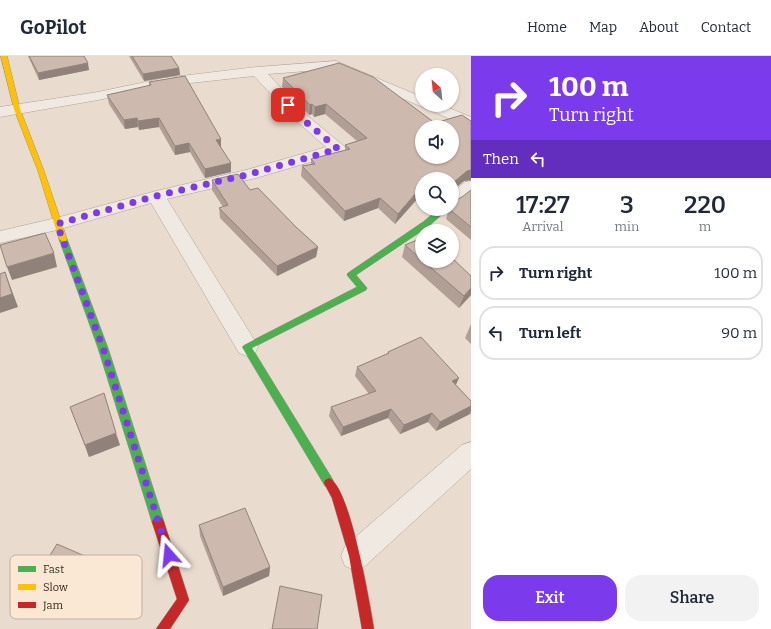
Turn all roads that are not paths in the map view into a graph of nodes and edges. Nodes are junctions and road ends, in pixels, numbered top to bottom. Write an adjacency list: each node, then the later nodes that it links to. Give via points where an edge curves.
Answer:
1 (4, 56): 4 (street)
2 (257, 71): 3 (street, via 336,65); 4 (street, via 164,82 98,96); 9 (street, via 299,116 338,149 250,174)
3 (415, 99)
4 (17, 108): 5 (street); 12 (street, via 41,171)
5 (0, 112)
6 (445, 112): 7 (street)
7 (471, 123)
8 (471, 186): 10 (street)
9 (156, 196): 12 (street); 14 (street)
10 (459, 196)
11 (436, 216): 14 (street, via 351,275 363,288)
12 (57, 224): 13 (street); 17 (street, via 103,348 183,600)
13 (0, 237)
14 (247, 347): 16 (street, via 337,496)
15 (471, 453): 16 (street)
16 (355, 556): 18 (street)
17 (162, 629)
18 (368, 629)

